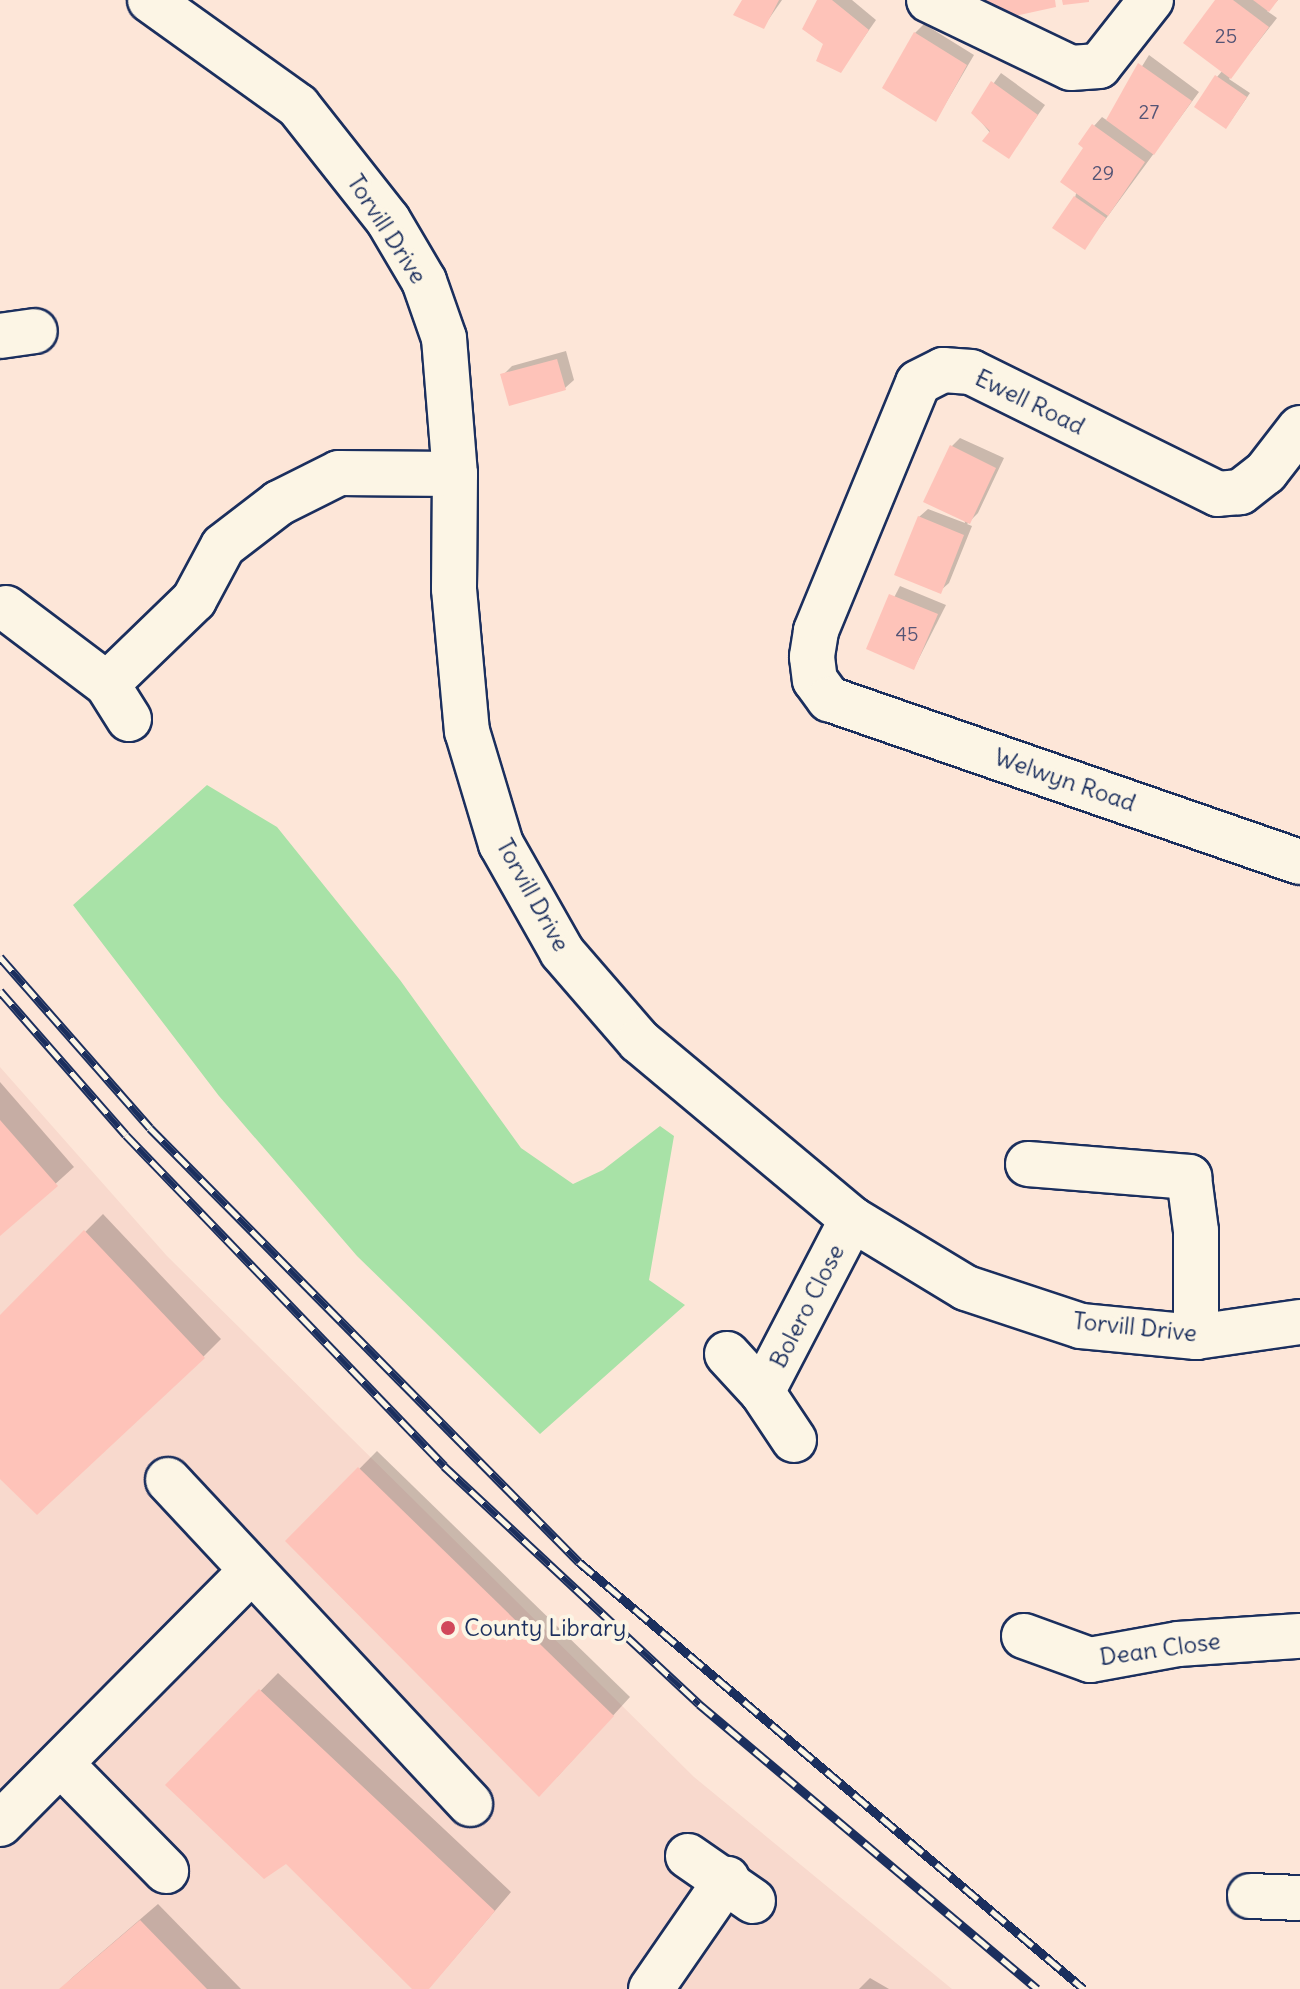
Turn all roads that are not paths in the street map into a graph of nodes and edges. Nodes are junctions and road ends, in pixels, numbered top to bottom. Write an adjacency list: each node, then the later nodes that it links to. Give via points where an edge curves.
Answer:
1 (150, 0): 5 (street, Torvill Drive, via 298,106 388,220 424,281 444,338)
2 (929, 0): 3 (street, via 1071,68 1099,66)
3 (1151, 0)
4 (1300, 428): 7 (street, Ewell Road, via 1266,472 1240,492 1218,494 971,372 943,370 918,383 816,631 815,680)
5 (455, 474): 6 (street, via 339,473 279,503 223,546 194,600 118,701); 10 (street, Torvill Drive, via 454,589 467,731 501,844 562,952 639,1041)
6 (6, 608)
7 (829, 699): 8 (street, Welwyn Road)
8 (1300, 862)
9 (1028, 1164): 12 (street, via 1189,1177 1196,1231)
10 (852, 1219): 12 (street, Torvill Drive, via 966,1288 1081,1326); 14 (street, Bolero Close)
11 (1300, 1322): 12 (street, Torvill Drive)
12 (1196, 1337)
13 (727, 1354): 14 (street, Bolero Close)
14 (762, 1392): 15 (street, Bolero Close)
15 (794, 1440)
16 (168, 1480): 17 (street)
17 (250, 1572): 20 (street); 21 (street)
18 (1024, 1636): 19 (street, Dean Close, via 1090,1660 1178,1644)
19 (1300, 1636)
20 (61, 1764): 22 (street); 24 (street)
21 (470, 1804)
22 (0, 1824)
23 (688, 1856): 27 (street, via 740,1890)
24 (166, 1871)
25 (1250, 1896): 26 (street)
26 (1300, 1898)
27 (651, 1989)

